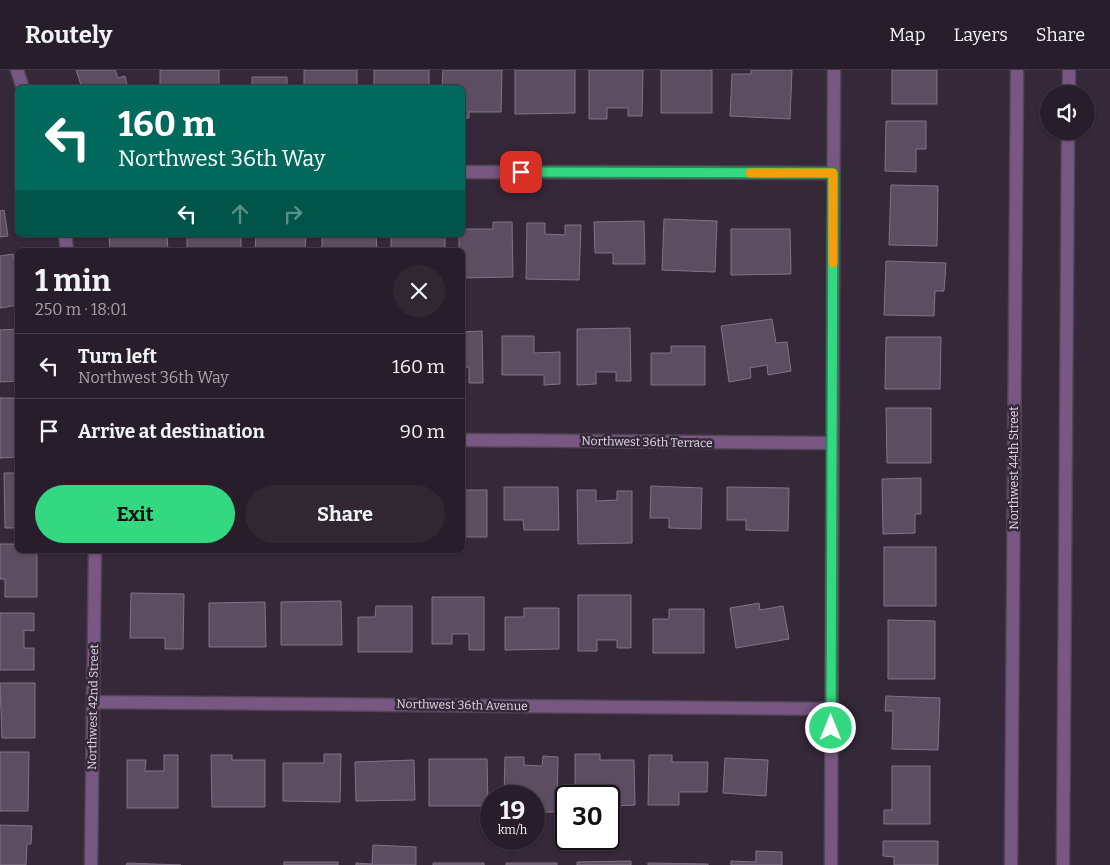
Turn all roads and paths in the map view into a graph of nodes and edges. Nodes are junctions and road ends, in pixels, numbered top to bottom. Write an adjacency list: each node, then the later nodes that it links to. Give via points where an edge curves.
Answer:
1 (18, 70): 5 (street)
2 (834, 70): 9 (street)
3 (1017, 70): 17 (street, Northwest 44th Street)
4 (1069, 70): 6 (street)
5 (22, 85)
6 (1068, 85)
7 (1068, 140): 18 (street)
8 (465, 172): 9 (street)
9 (833, 173): 11 (street)
10 (465, 440): 11 (street, Northwest 36th Terrace)
11 (832, 443): 14 (street)
12 (95, 553): 13 (street, Northwest 42nd Street)
13 (93, 702): 14 (street, Northwest 36th Avenue); 15 (street, Northwest 42nd Street)
14 (831, 709): 16 (street)
15 (91, 865)
16 (831, 865)
17 (1011, 865)
18 (1063, 865)

